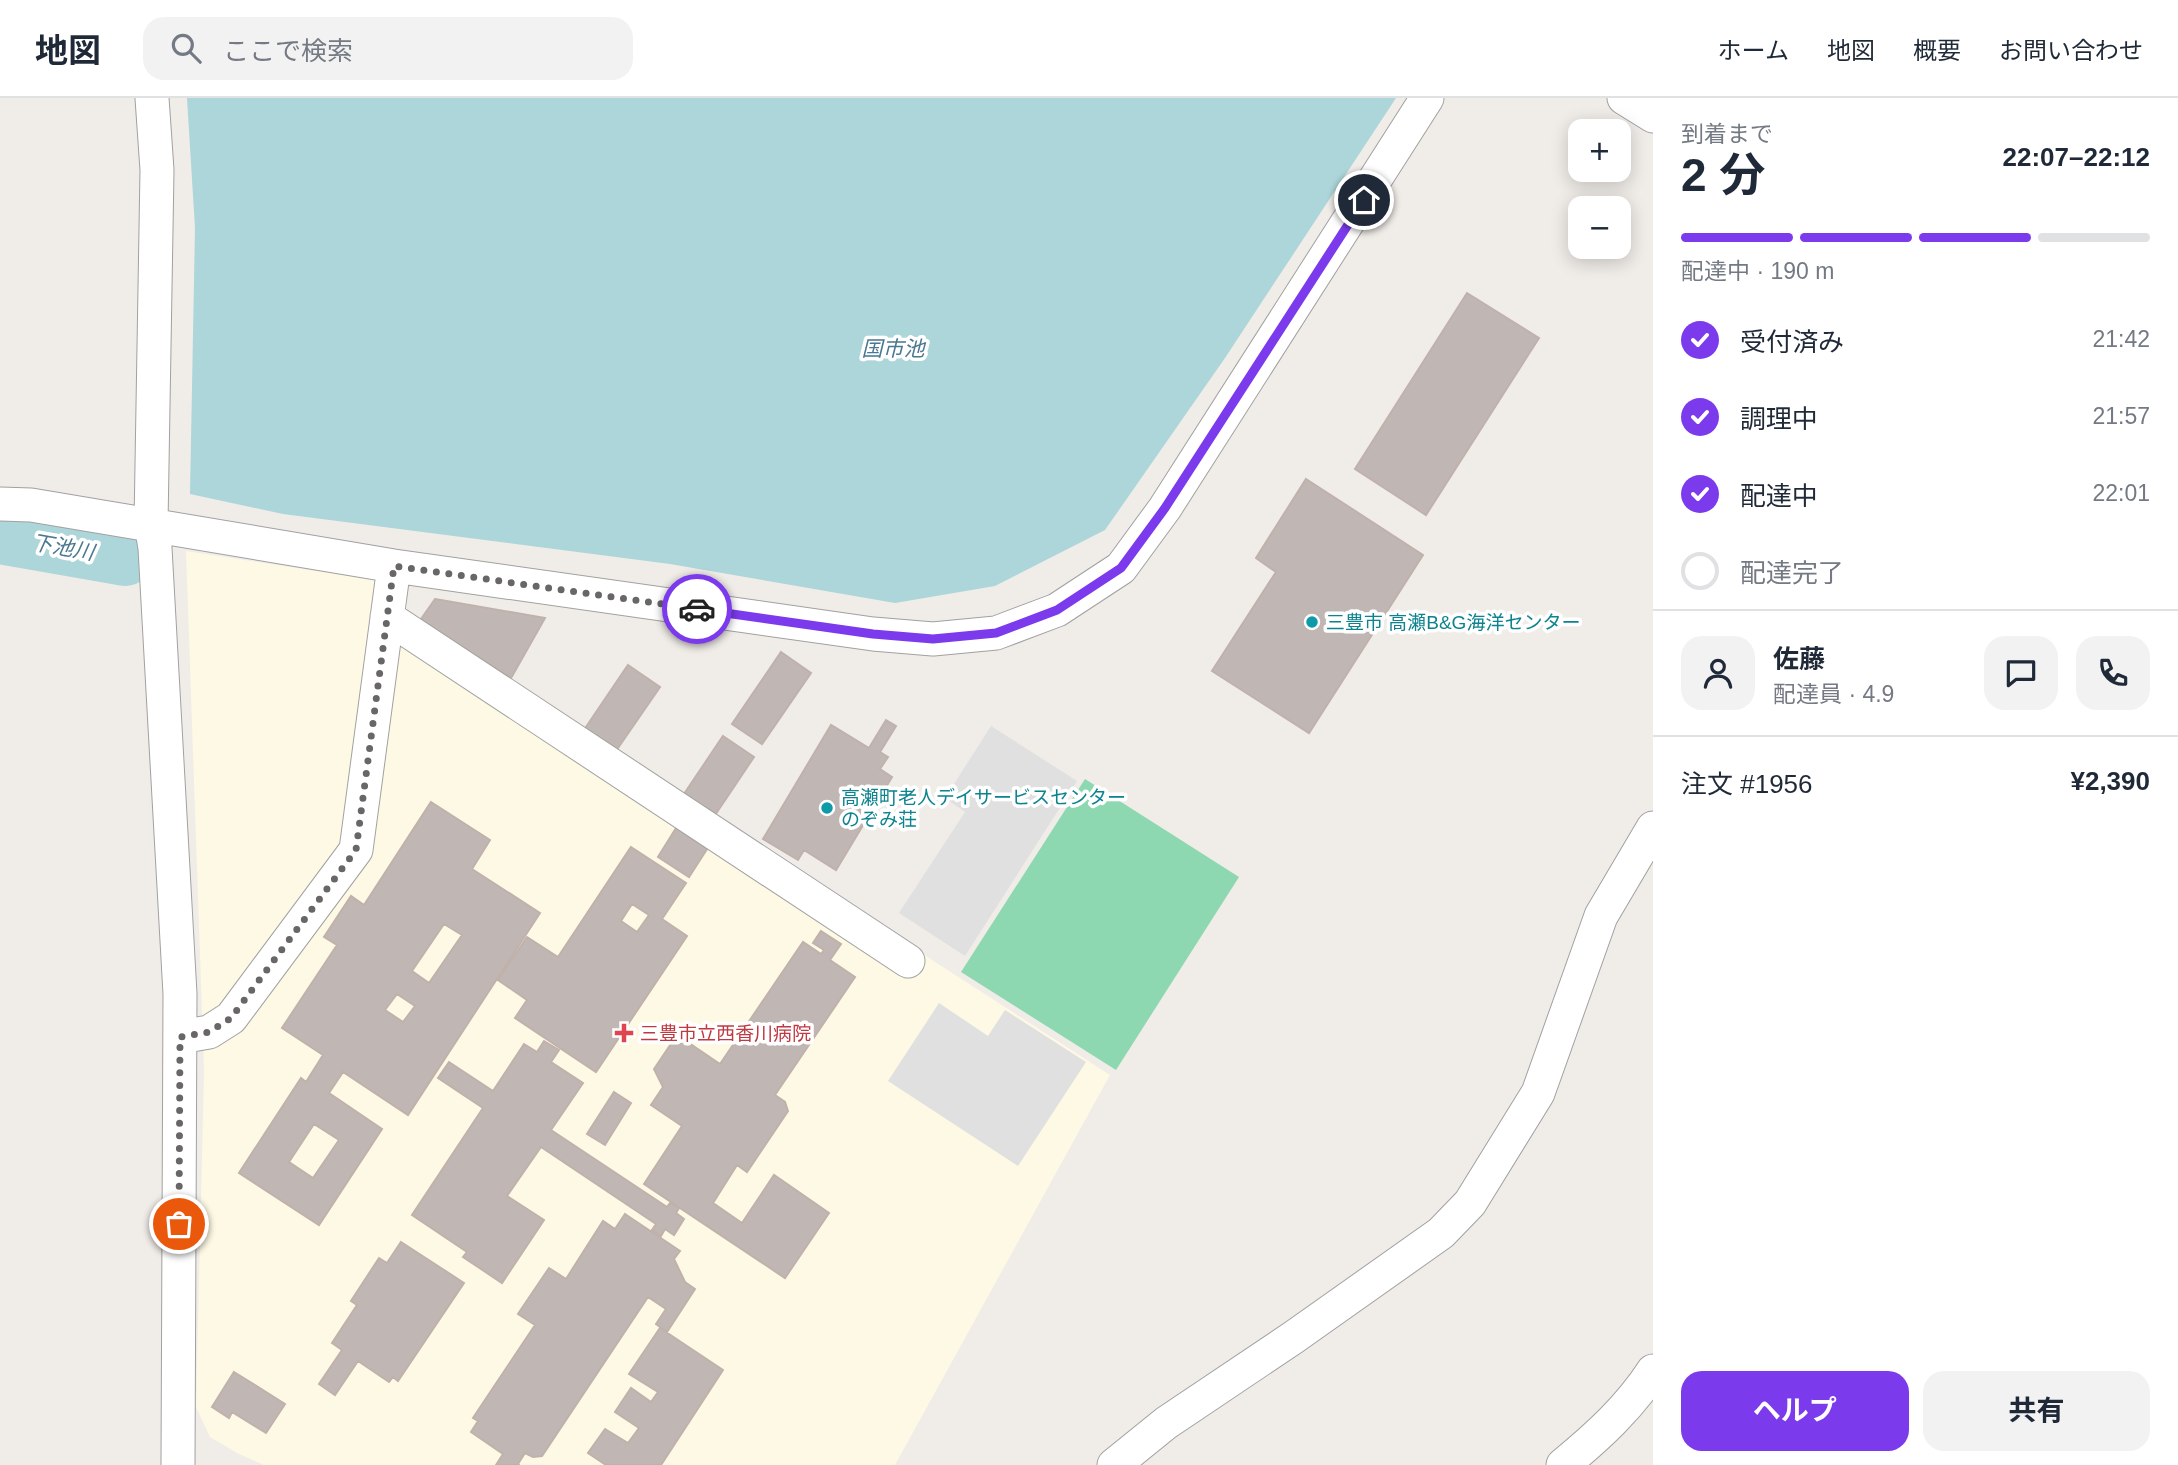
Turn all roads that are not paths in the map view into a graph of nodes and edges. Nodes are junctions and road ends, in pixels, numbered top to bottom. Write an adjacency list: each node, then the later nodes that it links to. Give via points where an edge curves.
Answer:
1 (152, 98): 6 (street, via 157,170)
2 (1427, 98): 7 (street, via 1165,508 1121,568 1057,610 996,633 933,639)
3 (1624, 98): 4 (street)
4 (1653, 116)
5 (0, 504): 6 (street)
6 (151, 524): 7 (street); 11 (street)
7 (394, 566): 8 (street)
8 (387, 617): 10 (street); 11 (street, via 356,850 231,1018 209,1032)
9 (1653, 828): 14 (street, via 1601,916 1538,1093 1469,1203 1441,1233 1166,1423)
10 (908, 961)
11 (180, 1037): 13 (street)
12 (1653, 1371): 15 (street, via 1607,1428)
13 (178, 1465)
14 (1114, 1465)
15 (1563, 1465)

